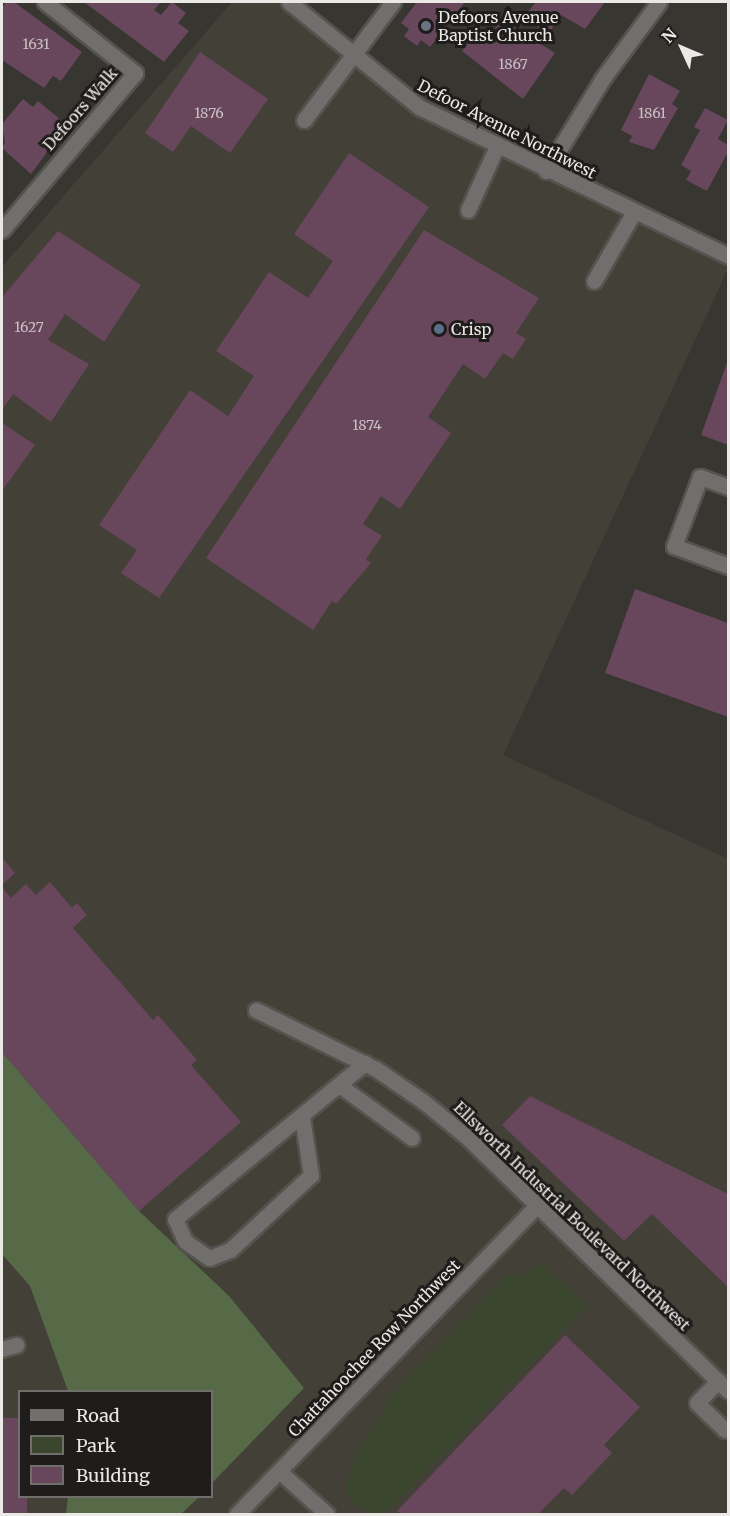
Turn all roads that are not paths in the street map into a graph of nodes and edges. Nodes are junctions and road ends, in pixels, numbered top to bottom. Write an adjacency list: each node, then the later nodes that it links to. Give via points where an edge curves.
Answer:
1 (45, 2): 11 (street, Defoors Walk, via 135,73)
2 (289, 2): 5 (street, Defoor Avenue Northwest)
3 (393, 2): 5 (street)
4 (659, 2): 8 (street, via 603,78)
5 (355, 57): 6 (street); 7 (street, Defoor Avenue Northwest, via 418,107)
6 (304, 120)
7 (496, 146): 8 (street, Defoor Avenue Northwest); 9 (street)
8 (546, 171): 10 (street, Defoor Avenue Northwest)
9 (468, 210)
10 (633, 212): 12 (street, Defoor Avenue Northwest); 13 (street)
11 (2, 230)
12 (729, 256)
13 (594, 281)
14 (729, 487): 15 (street, via 700,477 674,546)
15 (729, 566)
16 (256, 1010): 17 (street, Ellsworth Industrial Boulevard Northwest)
17 (365, 1063): 18 (street); 21 (street, Ellsworth Industrial Boulevard Northwest, via 424,1102)
18 (339, 1086): 19 (street); 20 (street)
19 (302, 1117): 19 (street, via 176,1219 185,1241 210,1258 230,1250 311,1175)
20 (412, 1138)
21 (537, 1205): 22 (street, Ellsworth Industrial Boulevard Northwest); 24 (street, Chattahoochee Row Northwest)
22 (723, 1386): 23 (street, via 697,1403)
23 (725, 1430)
24 (280, 1472): 25 (street, Chattahoochee Row Northwest); 26 (street)
25 (237, 1515)
26 (327, 1515)

